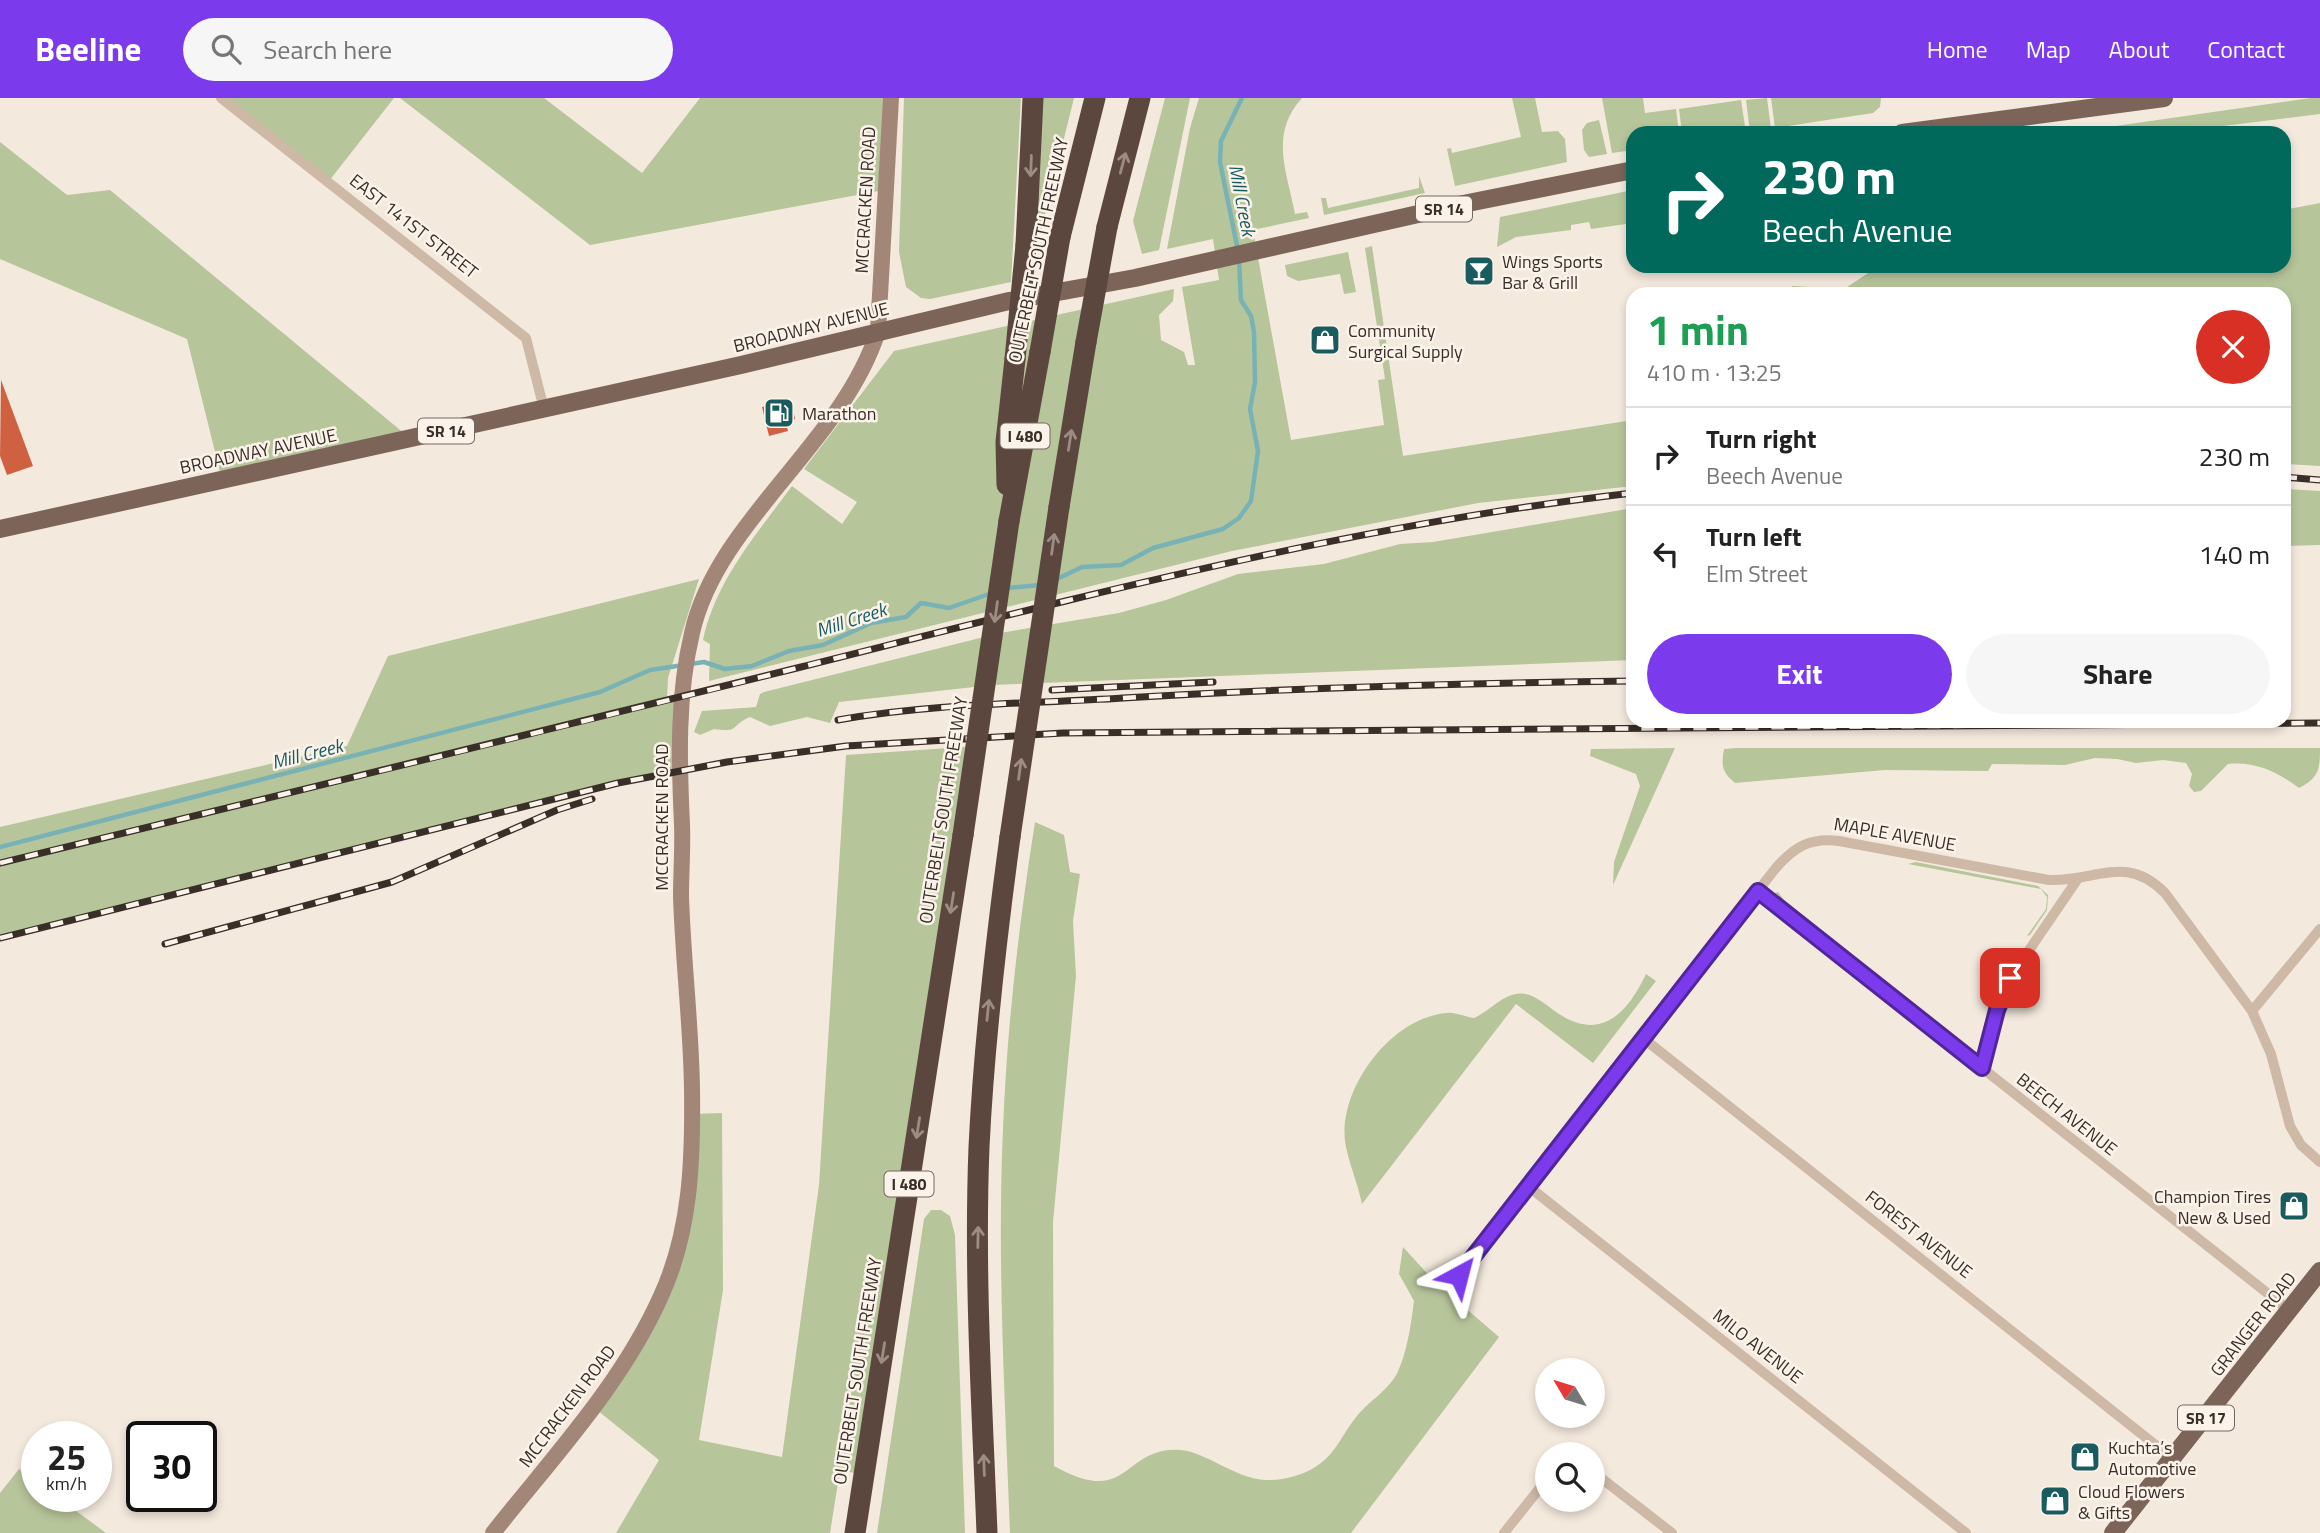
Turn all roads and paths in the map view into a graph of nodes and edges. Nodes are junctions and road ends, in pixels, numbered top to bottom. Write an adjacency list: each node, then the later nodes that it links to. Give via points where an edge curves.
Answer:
1 (222, 98): 10 (street, EAST 141ST STREET, via 526,338)
2 (891, 98): 9 (street, MCCRACKEN ROAD)
3 (1033, 98): 11 (highway, one-way to 11, bridge, via 1026,245 1006,442)
4 (1096, 98): 11 (highway, OUTERBELT SOUTH FREEWAY / I 480, bridge, via 1060,237)
5 (1140, 98): 29 (highway, I 480, one-way to 5, bridge, via 977,1242 987,1014 1086,342 1107,227)
6 (2164, 98): 7 (main road)
7 (1954, 126)
8 (1626, 171): 9 (main road, BROADWAY AVENUE / SR 14)
9 (878, 331): 10 (main road, BROADWAY AVENUE / SR 14); 27 (street, MCCRACKEN ROAD, via 849,396 713,578 690,642 678,779 692,1121 687,1214 662,1294 628,1360)
10 (544, 409): 12 (main road, BROADWAY AVENUE / SR 14)
11 (1009, 521): 28 (highway, OUTERBELT SOUTH FREEWAY / I 480, one-way to 28, bridge)
12 (0, 529)
13 (2077, 880): 14 (street, MAPLE AVENUE, via 2038,878 1821,839 1789,854); 16 (street, MAPLE AVENUE, via 2123,870 2150,880 2171,900); 18 (street, via 2010,978)
14 (1758, 891): 17 (street, MAPLE AVENUE); 18 (street, BEECH AVENUE)
15 (2320, 929): 16 (street)
16 (2252, 1011): 19 (street, MAPLE AVENUE, via 2272,1054 2290,1126 2301,1145)
17 (1643, 1038): 20 (street, MAPLE AVENUE); 24 (street, FOREST AVENUE)
18 (1982, 1068): 23 (street, BEECH AVENUE)
19 (2320, 1162)
20 (1528, 1186): 22 (street, MAPLE AVENUE); 32 (street, MILO AVENUE)
21 (2320, 1271): 23 (main road, GRANGER ROAD / SR 17)
22 (1459, 1275)
23 (2290, 1311): 24 (main road, GRANGER ROAD / SR 17)
24 (2174, 1459): 33 (main road, GRANGER ROAD / SR 17)
25 (1605, 1481): 31 (street)
26 (1535, 1494): 30 (street)
27 (493, 1533)
28 (855, 1533)
29 (987, 1533)
30 (1504, 1533)
31 (1672, 1533)
32 (1966, 1533)
33 (2113, 1533)

